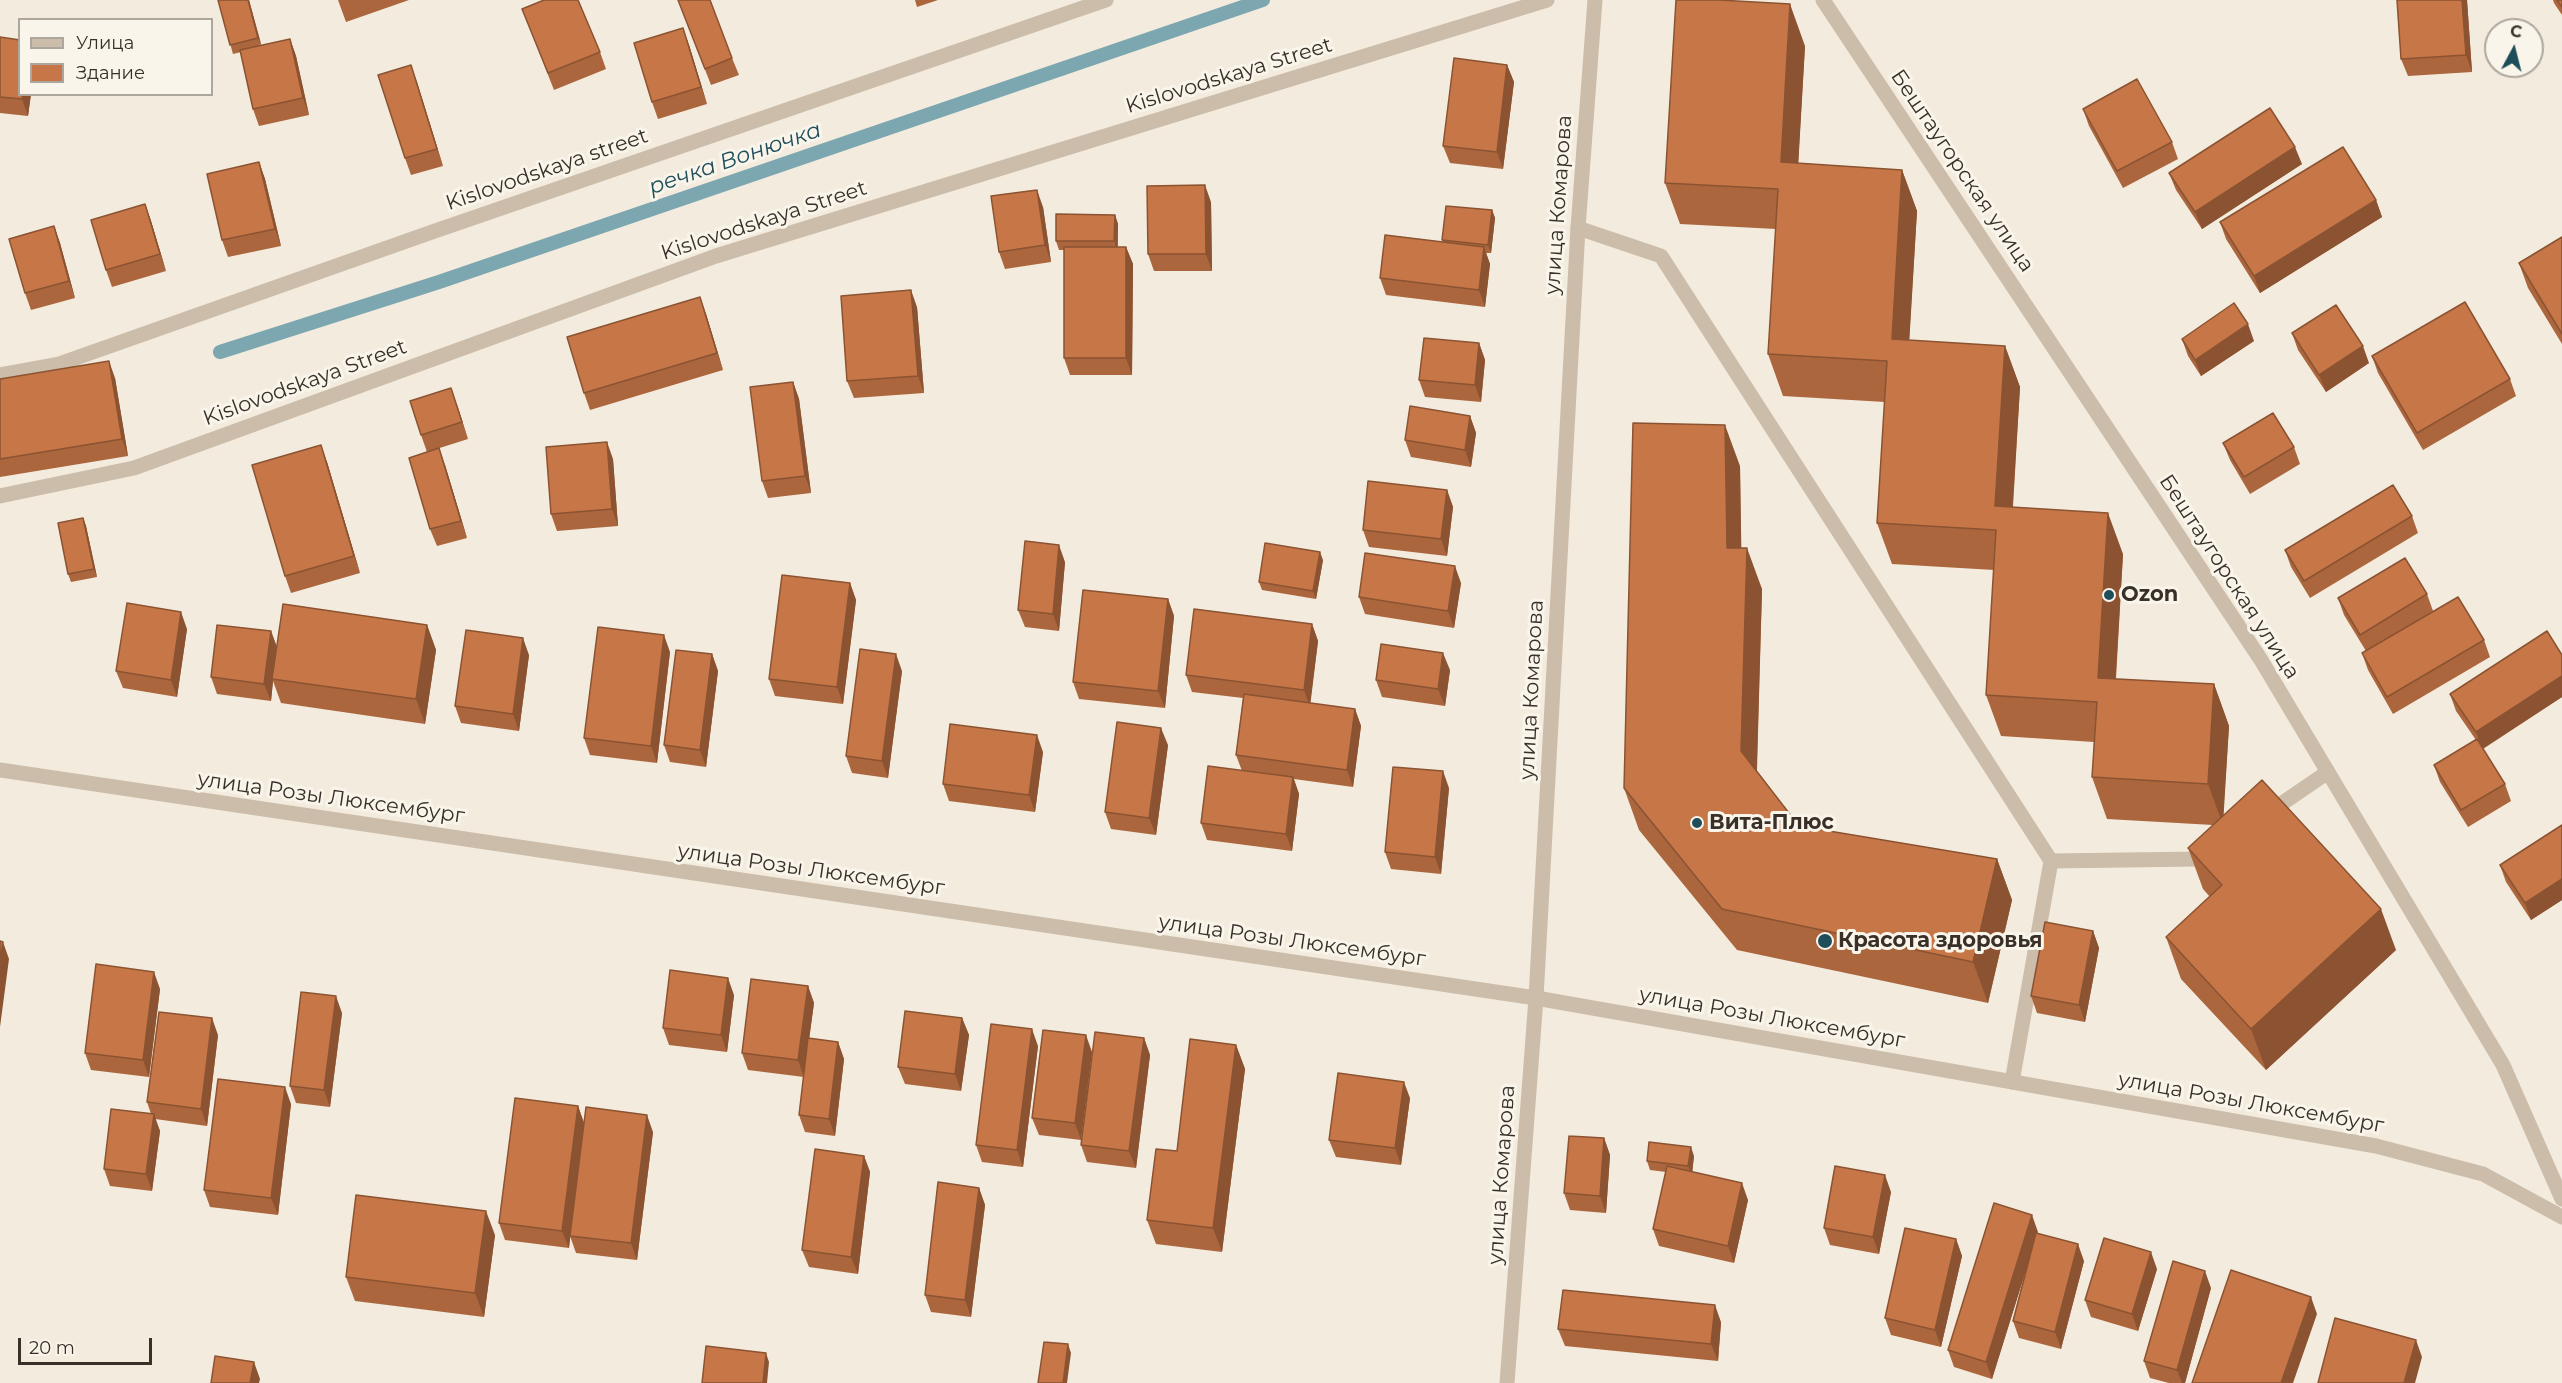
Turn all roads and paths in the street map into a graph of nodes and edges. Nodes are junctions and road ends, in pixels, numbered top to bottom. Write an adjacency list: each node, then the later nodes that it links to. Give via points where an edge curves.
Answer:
1 (1106, 0): 6 (street, Kislovodskaya street, via 59,364)
2 (1547, 0): 7 (street, Kislovodskaya Street, via 716,256 134,468)
3 (1595, 0): 5 (street, улица Комарова)
4 (1823, 0): 9 (street, Бештаугорская улица, via 2261,660)
5 (1578, 228): 12 (street, via 1660,256); 13 (street, улица Комарова)
6 (0, 375)
7 (0, 496)
8 (0, 770): 13 (street, улица Розы Люксембург)
9 (2328, 772): 10 (street); 15 (street, Бештаугорская улица, via 2503,1065)
10 (2249, 826)
11 (2219, 846): 12 (street, via 2199,859)
12 (2051, 861): 14 (street)
13 (1536, 999): 14 (street, улица Розы Люксембург); 17 (street, улица Комарова)
14 (2012, 1082): 16 (street, улица Розы Люксембург, via 2376,1146 2483,1174)
15 (2562, 1198)
16 (2562, 1217)
17 (1507, 1383)

